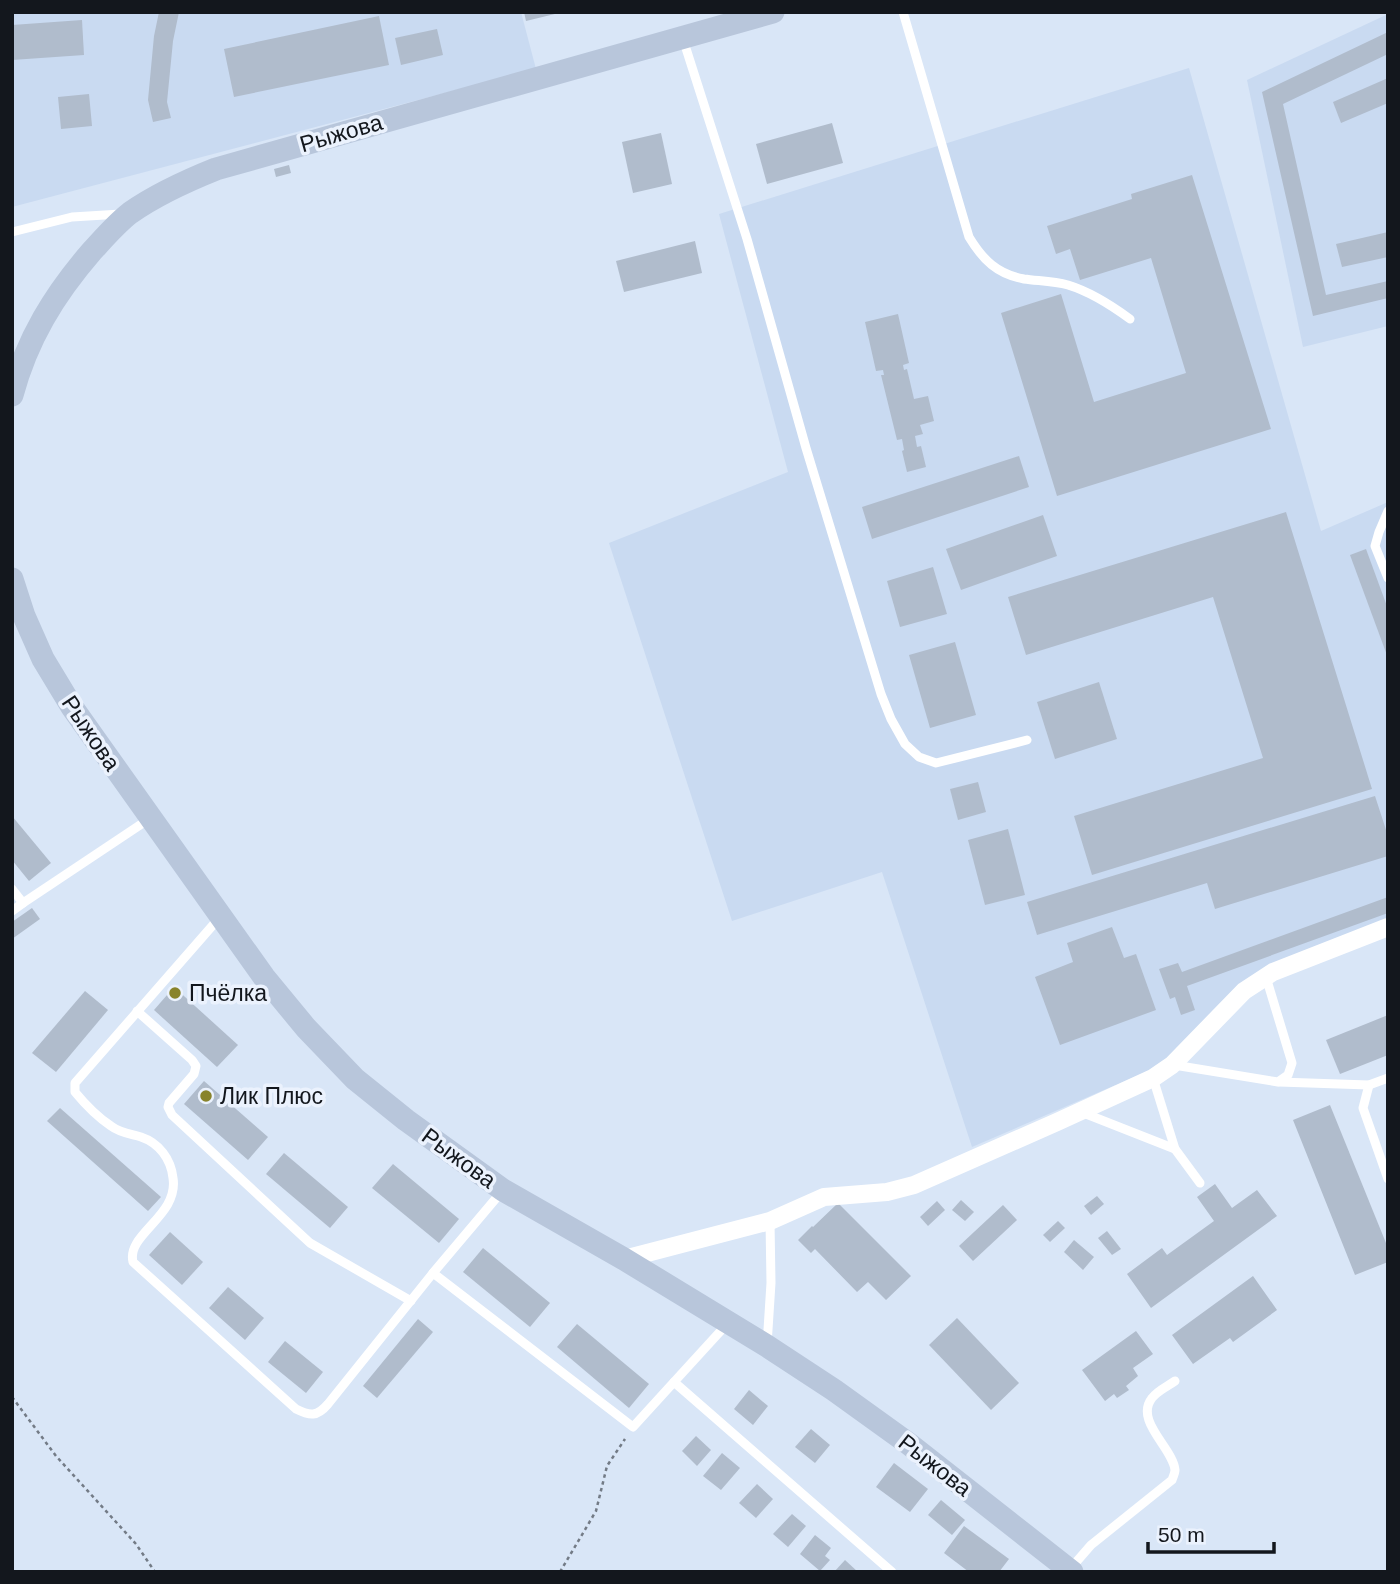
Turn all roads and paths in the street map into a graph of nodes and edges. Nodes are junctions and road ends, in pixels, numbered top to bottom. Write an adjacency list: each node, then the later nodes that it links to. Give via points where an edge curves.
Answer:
1 (773, 12): 3 (street, Рыжова)
2 (903, 12): 6 (lane, via 969,237 978,253 1002,273 1086,292)
3 (682, 37): 4 (street, Рыжова, via 216,169 169,189); 11 (lane, via 891,719 905,744 919,757 936,763)
4 (130, 214): 5 (lane, via 72,217); 7 (street, Рыжова, via 104,237 57,295 37,328)
5 (12, 232)
6 (1130, 319)
7 (12, 395)
8 (1388, 511): 9 (lane, via 1375,546)
9 (1388, 578)
10 (12, 579): 12 (street, Рыжова, via 43,659)
11 (1027, 740)
12 (150, 818): 14 (lane); 16 (street, Рыжова)
13 (12, 890): 14 (lane)
14 (23, 903): 15 (lane)
15 (12, 911)
16 (220, 916): 19 (lane); 29 (street, Рыжова, via 281,998 355,1079)
17 (1388, 927): 18 (street)
18 (1266, 976): 20 (street, via 1244,991); 23 (lane, via 1292,1063 1288,1075)
19 (137, 1011): 33 (lane, via 197,1066 169,1103 172,1115 310,1243); 33 (lane, via 74,1087 78,1097 111,1126 152,1142 170,1165 174,1186 167,1207 132,1249 138,1268 296,1409 313,1415 322,1412)
20 (1172, 1065): 21 (street); 23 (lane)
21 (1153, 1078): 25 (street); 26 (lane)
22 (1388, 1078): 24 (lane)
23 (1278, 1082): 24 (lane)
24 (1369, 1085): 27 (lane, via 1363,1108)
25 (1079, 1112): 26 (lane); 30 (street, via 914,1185 887,1192 824,1196)
26 (1175, 1149): 28 (lane)
27 (1388, 1179)
28 (1200, 1183)
29 (503, 1190): 31 (street, Рыжова); 32 (lane)
30 (770, 1221): 31 (street); 35 (lane)
31 (624, 1259): 34 (street, Рыжова)
32 (433, 1273): 33 (lane); 39 (lane)
33 (411, 1301)
34 (728, 1324): 35 (street, Рыжова); 37 (lane)
35 (767, 1346): 40 (street, Рыжова, via 909,1444)
36 (1175, 1381): 40 (lane, via 1152,1398 1147,1411 1173,1462 1172,1480 1091,1545)
37 (674, 1382): 39 (lane); 43 (lane)
38 (12, 1397): 41 (path)
39 (633, 1427): 42 (path, via 607,1466 596,1511)
40 (1071, 1571)
41 (155, 1572)
42 (560, 1572)
43 (892, 1572)

